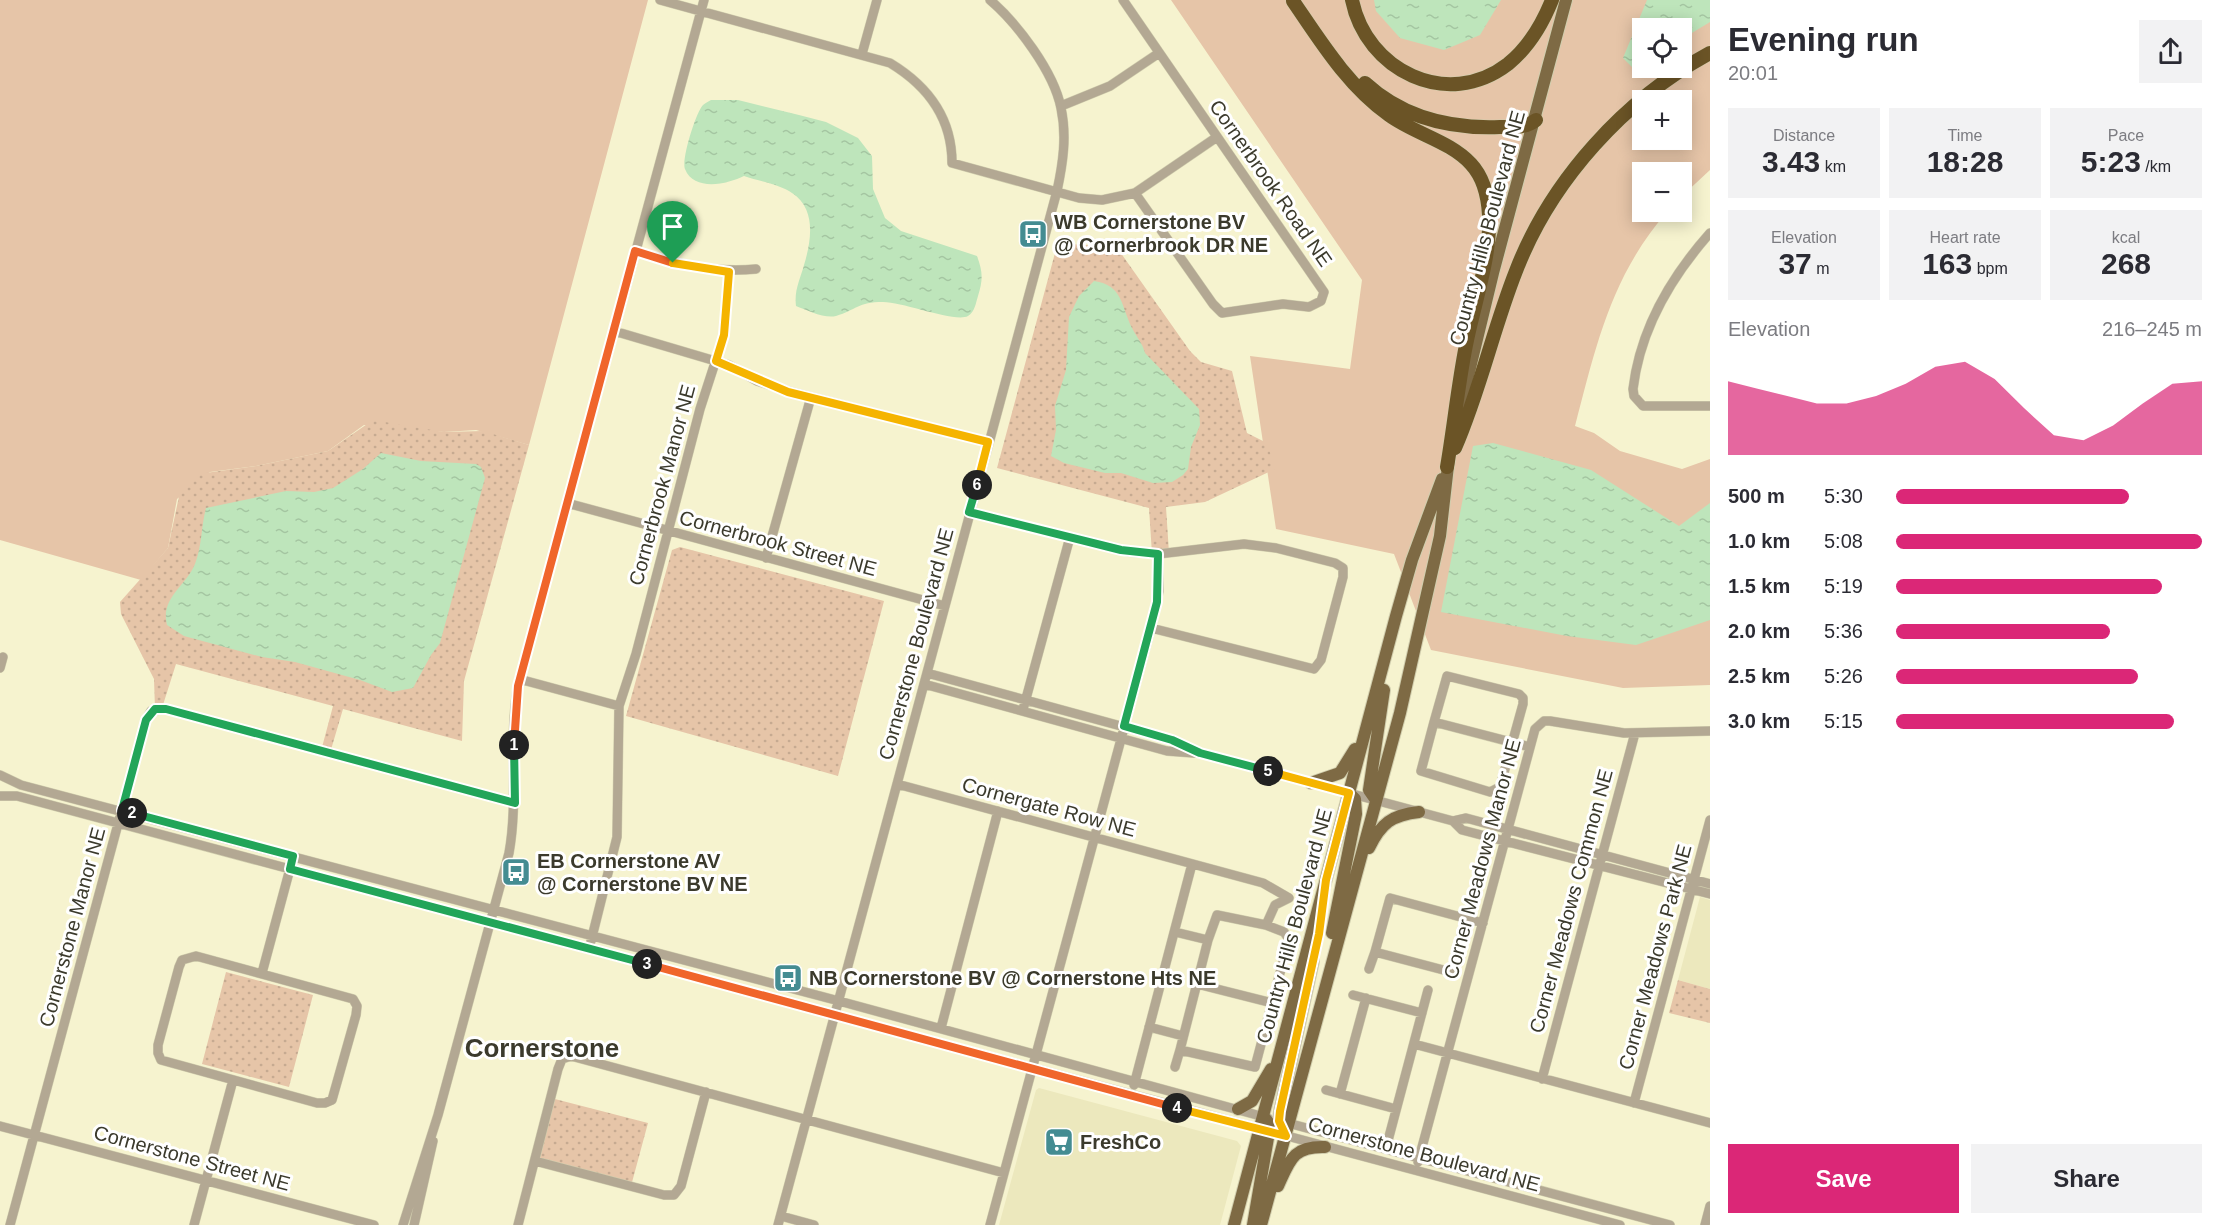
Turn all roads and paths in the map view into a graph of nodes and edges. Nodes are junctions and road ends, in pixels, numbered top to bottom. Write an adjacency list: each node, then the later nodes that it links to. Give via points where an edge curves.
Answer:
1 (660, 0): 10 (street)
2 (704, 0): 10 (street)
3 (877, 0): 13 (street)
4 (990, 0): 14 (street, Cornerstone Boulevard NE, via 1029,45)
5 (1123, 0): 11 (street, Cornerbrook Road NE)
6 (1292, 0): 15 (highway, via 1347,66 1376,93 1403,110 1449,125 1473,128 1519,127); 28 (highway, via 1357,88 1392,117 1466,159 1485,189 1489,214 1487,244)
7 (1352, 0): 8 (highway, via 1355,17 1376,51 1406,73 1444,84 1481,78 1507,65 1532,39)
8 (1552, 0)
9 (1566, 0): 15 (main road, Country Hills Boulevard NE)
10 (700, 11): 13 (street); 20 (street)
11 (1159, 53): 14 (street, via 1110,86); 16 (street, Cornerbrook Road NE)
12 (1710, 53): 28 (highway, via 1656,88 1620,119 1560,188 1516,269 1477,393)
13 (862, 54): 17 (street, via 890,63 920,84 943,117 952,163)
14 (1061, 106): 17 (street, Cornerstone Boulevard NE, via 1065,153)
15 (1536, 120): 28 (main road, Country Hills Boulevard NE)
16 (1217, 136): 18 (street); 18 (street, Cornerbrook Road NE, via 1323,292 1317,305 1266,305 1222,313)
17 (1057, 191): 18 (street, via 1102,200); 27 (street, Cornerstone Boulevard NE)
18 (1135, 193)
19 (1710, 233): 26 (street, via 1663,297 1644,342 1633,389 1643,406)
20 (635, 251): 22 (street, via 680,265); 23 (street)
21 (756, 269): 22 (street)
22 (729, 272): 24 (street, Cornerbrook Manor NE, via 724,335)
23 (614, 331): 24 (street); 29 (street)
24 (716, 361): 25 (street, via 771,386); 31 (street, Cornerbrook Manor NE)
25 (811, 397): 27 (street); 34 (street)
26 (1710, 406)
27 (988, 442): 30 (street, Cornerstone Boulevard NE)
28 (1447, 467): 37 (main road, Country Hills Boulevard NE, via 1412,560); 58 (main road, Country Hills Boulevard NE, via 1433,574)
29 (567, 503): 31 (street, Cornerbrook Street NE); 41 (street)
30 (969, 512): 32 (street); 35 (street, Cornerstone Boulevard NE)
31 (667, 531): 34 (street, Cornerbrook Street NE); 44 (street, Cornerbrook Manor NE)
32 (1070, 537): 33 (street, via 1121,550); 43 (street)
33 (1158, 554): 36 (street, via 1159,591); 36 (street, via 1256,544 1335,563 1344,572 1322,660 1314,669)
34 (766, 558): 35 (street, Cornerbrook Street NE)
35 (945, 606): 40 (street, Cornerstone Boulevard NE)
36 (1151, 628): 49 (street)
37 (1388, 647): 45 (main road, Country Hills Boulevard NE); 58 (main road, via 1369,790)
38 (3, 657): 39 (street)
39 (0, 668)
40 (927, 673): 42 (street, Cornerstone Boulevard NE); 43 (street)
41 (519, 679): 44 (street); 59 (street, via 514,721)
42 (924, 684): 46 (street); 55 (street, Cornerstone Boulevard NE)
43 (1026, 700): 46 (street); 49 (street)
44 (619, 706): 84 (street, Cornerbrook Manor NE, via 617,837)
45 (1372, 709): 54 (main road, via 1344,769); 56 (main road, Country Hills Boulevard NE)
46 (1023, 711): 49 (street)
47 (1434, 722): 51 (street); 51 (street, via 1450,675 1522,696); 51 (street, via 1421,771 1490,792 1500,787)
48 (1710, 731): 50 (street, Corner Meadows Manor NE)
49 (1122, 732): 54 (street, via 1172,740 1200,753); 67 (street)
50 (1635, 733): 52 (street, Corner Meadows Manor NE, via 1544,721 1535,729); 70 (street, Corner Meadows Common NE)
51 (1512, 742): 52 (street)
52 (1530, 747): 66 (street, Corner Meadows Manor NE)
53 (0, 775): 60 (street, Cornerstone Boulevard NE, via 21,785)
54 (1311, 783): 56 (street)
55 (897, 784): 61 (street, Cornergate Row NE); 94 (street, Cornerstone Boulevard NE)
56 (1349, 793): 58 (street); 74 (main road, Country Hills Boulevard NE); 98 (main road, via 1355,799 1356,814)
57 (0, 796): 65 (street, Cornerstone Boulevard NE, via 17,796)
58 (1376, 800): 62 (street); 73 (main road, Country Hills Boulevard NE)
59 (515, 803): 60 (street, Cornerstone Manor NE, via 162,708 151,711 146,720); 78 (street, via 509,854)
60 (122, 810): 65 (street, Cornerstone Manor NE); 69 (street, Cornerstone Boulevard NE)
61 (998, 812): 67 (street, Cornergate Row NE); 99 (street)
62 (1419, 812): 64 (street); 73 (main road, via 1387,821)
63 (1710, 819): 75 (street, Corner Meadows Park NE)
64 (1453, 821): 66 (street, via 1466,819); 68 (street, via 1462,830)
65 (118, 823): 72 (street, Cornerstone Boulevard NE); 126 (street, Cornerstone Manor NE)
66 (1508, 830): 68 (street, Corner Meadows Manor NE); 70 (street)
67 (1093, 837): 71 (street, Cornergate Row NE); 106 (street)
68 (1505, 841): 70 (street); 81 (street, Corner Meadows Manor NE)
69 (293, 856): 72 (street); 78 (street, Cornerstone Boulevard NE)
70 (1601, 860): 75 (street); 109 (street, Corner Meadows Common NE)
71 (1192, 864): 82 (street, Cornergate Row NE, via 1263,883 1289,898 1275,905); 83 (street)
72 (290, 869): 80 (street, Cornerstone Boulevard NE); 89 (street)
73 (1356, 873): 98 (main road, Country Hills Boulevard NE)
74 (1326, 880): 102 (main road, Country Hills Boulevard NE); 122 (main road)
75 (1693, 884): 76 (street); 77 (street); 116 (street, Corner Meadows Park NE)
76 (1710, 884)
77 (1710, 894)
78 (493, 909): 80 (street); 84 (street, Cornerstone Boulevard NE)
79 (1466, 919): 81 (street); 87 (street, via 1451,972); 87 (street, via 1390,898)
80 (490, 922): 86 (street, Cornerstone Boulevard NE); 119 (street)
81 (1483, 923): 105 (street, Corner Meadows Manor NE)
82 (1266, 925): 85 (street, via 1217,915); 95 (street, via 1284,932 1289,939)
83 (1174, 932): 85 (street); 100 (street)
84 (593, 935): 86 (street, Cornerbrook Manor NE); 94 (street, Cornerstone Boulevard NE)
85 (1208, 940): 90 (street)
86 (590, 948): 97 (street, Cornerstone Boulevard NE)
87 (1375, 952): 88 (street)
88 (1369, 969)
89 (262, 973): 110 (street, via 196,956 182,960 179,967 158,1045 161,1060); 110 (street, via 353,999 356,1015 338,1082 332,1100 325,1104)
90 (1197, 984): 95 (street); 101 (street)
91 (1428, 990): 96 (street)
92 (1353, 995): 93 (street)
93 (1366, 998): 96 (street); 114 (street)
94 (839, 1001): 97 (street); 99 (street, Cornerstone Boulevard NE)
95 (1272, 1003): 104 (street, via 1255,1067)
96 (1422, 1013): 103 (street)
97 (835, 1014): 107 (street, Cornerstone Boulevard NE); 121 (street)
98 (1316, 1017): 122 (main road, Country Hills Boulevard NE)
99 (941, 1028): 106 (street, Cornerstone Boulevard NE)
100 (1149, 1028): 101 (street); 111 (street)
101 (1183, 1036): 104 (street)
102 (1284, 1041): 117 (main road, via 1257,1095); 120 (main road, Country Hills Boulevard NE)
103 (1414, 1044): 105 (street); 118 (street)
104 (1180, 1050): 108 (street)
105 (1448, 1053): 109 (street); 130 (street, Corner Meadows Manor NE)
106 (1036, 1054): 107 (street); 111 (street, Cornerstone Boulevard NE)
107 (1032, 1067): 115 (street, Cornerstone Boulevard NE); 133 (street)
108 (1175, 1067)
109 (1542, 1078): 116 (street)
110 (233, 1080): 134 (street)
111 (1135, 1082): 115 (street); 117 (street, Cornerstone Boulevard NE)
112 (1326, 1090): 114 (street)
113 (706, 1092): 121 (street); 131 (street, via 681,1186 674,1195); 131 (street, via 566,1057 558,1069)
114 (1340, 1094): 118 (street)
115 (1131, 1096): 125 (street, Cornerstone Boulevard NE)
116 (1634, 1103): 123 (street)
117 (1238, 1109): 120 (street, Cornerstone Boulevard NE)
118 (1396, 1109): 129 (street)
119 (438, 1115): 141 (street); 142 (street)
120 (1264, 1116): 122 (street, Cornerstone Boulevard NE); 125 (main road, via 1268,1122)
121 (807, 1120): 133 (street); 137 (street)
122 (1284, 1122): 127 (main road, Country Hills Boulevard NE); 129 (street, Cornerstone Boulevard NE)
123 (1710, 1124)
124 (0, 1126): 126 (street, Cornerstone Street NE)
125 (1264, 1131): 127 (street, Cornerstone Boulevard NE); 146 (main road); 147 (main road)
126 (34, 1135): 134 (street, Cornerstone Street NE); 138 (street, Cornerstone Manor NE)
127 (1286, 1136): 128 (street, Cornerstone Boulevard NE); 136 (main road, Country Hills Boulevard NE)
128 (1325, 1147): 132 (street, Cornerstone Boulevard NE); 136 (main road, via 1312,1146 1297,1153 1287,1166)
129 (1386, 1148): 130 (street, Cornerstone Boulevard NE)
130 (1419, 1157): 132 (street, Corner Meadows Manor NE); 149 (street, Cornerstone Boulevard NE)
131 (535, 1161): 143 (street)
132 (1416, 1170): 148 (street, Cornerstone Boulevard NE)
133 (1004, 1173): 145 (street)
134 (206, 1181): 139 (street); 140 (street, Cornerstone Street NE)
135 (1710, 1206): 150 (street)
136 (1263, 1220)
137 (780, 1221): 144 (street)
138 (10, 1225)
139 (194, 1225)
140 (374, 1225)
141 (403, 1225)
142 (414, 1225)
143 (518, 1225)
144 (814, 1225)
145 (990, 1225)
146 (1234, 1225)
147 (1253, 1225)
148 (1620, 1225)
149 (1670, 1225)
150 (1705, 1225)

